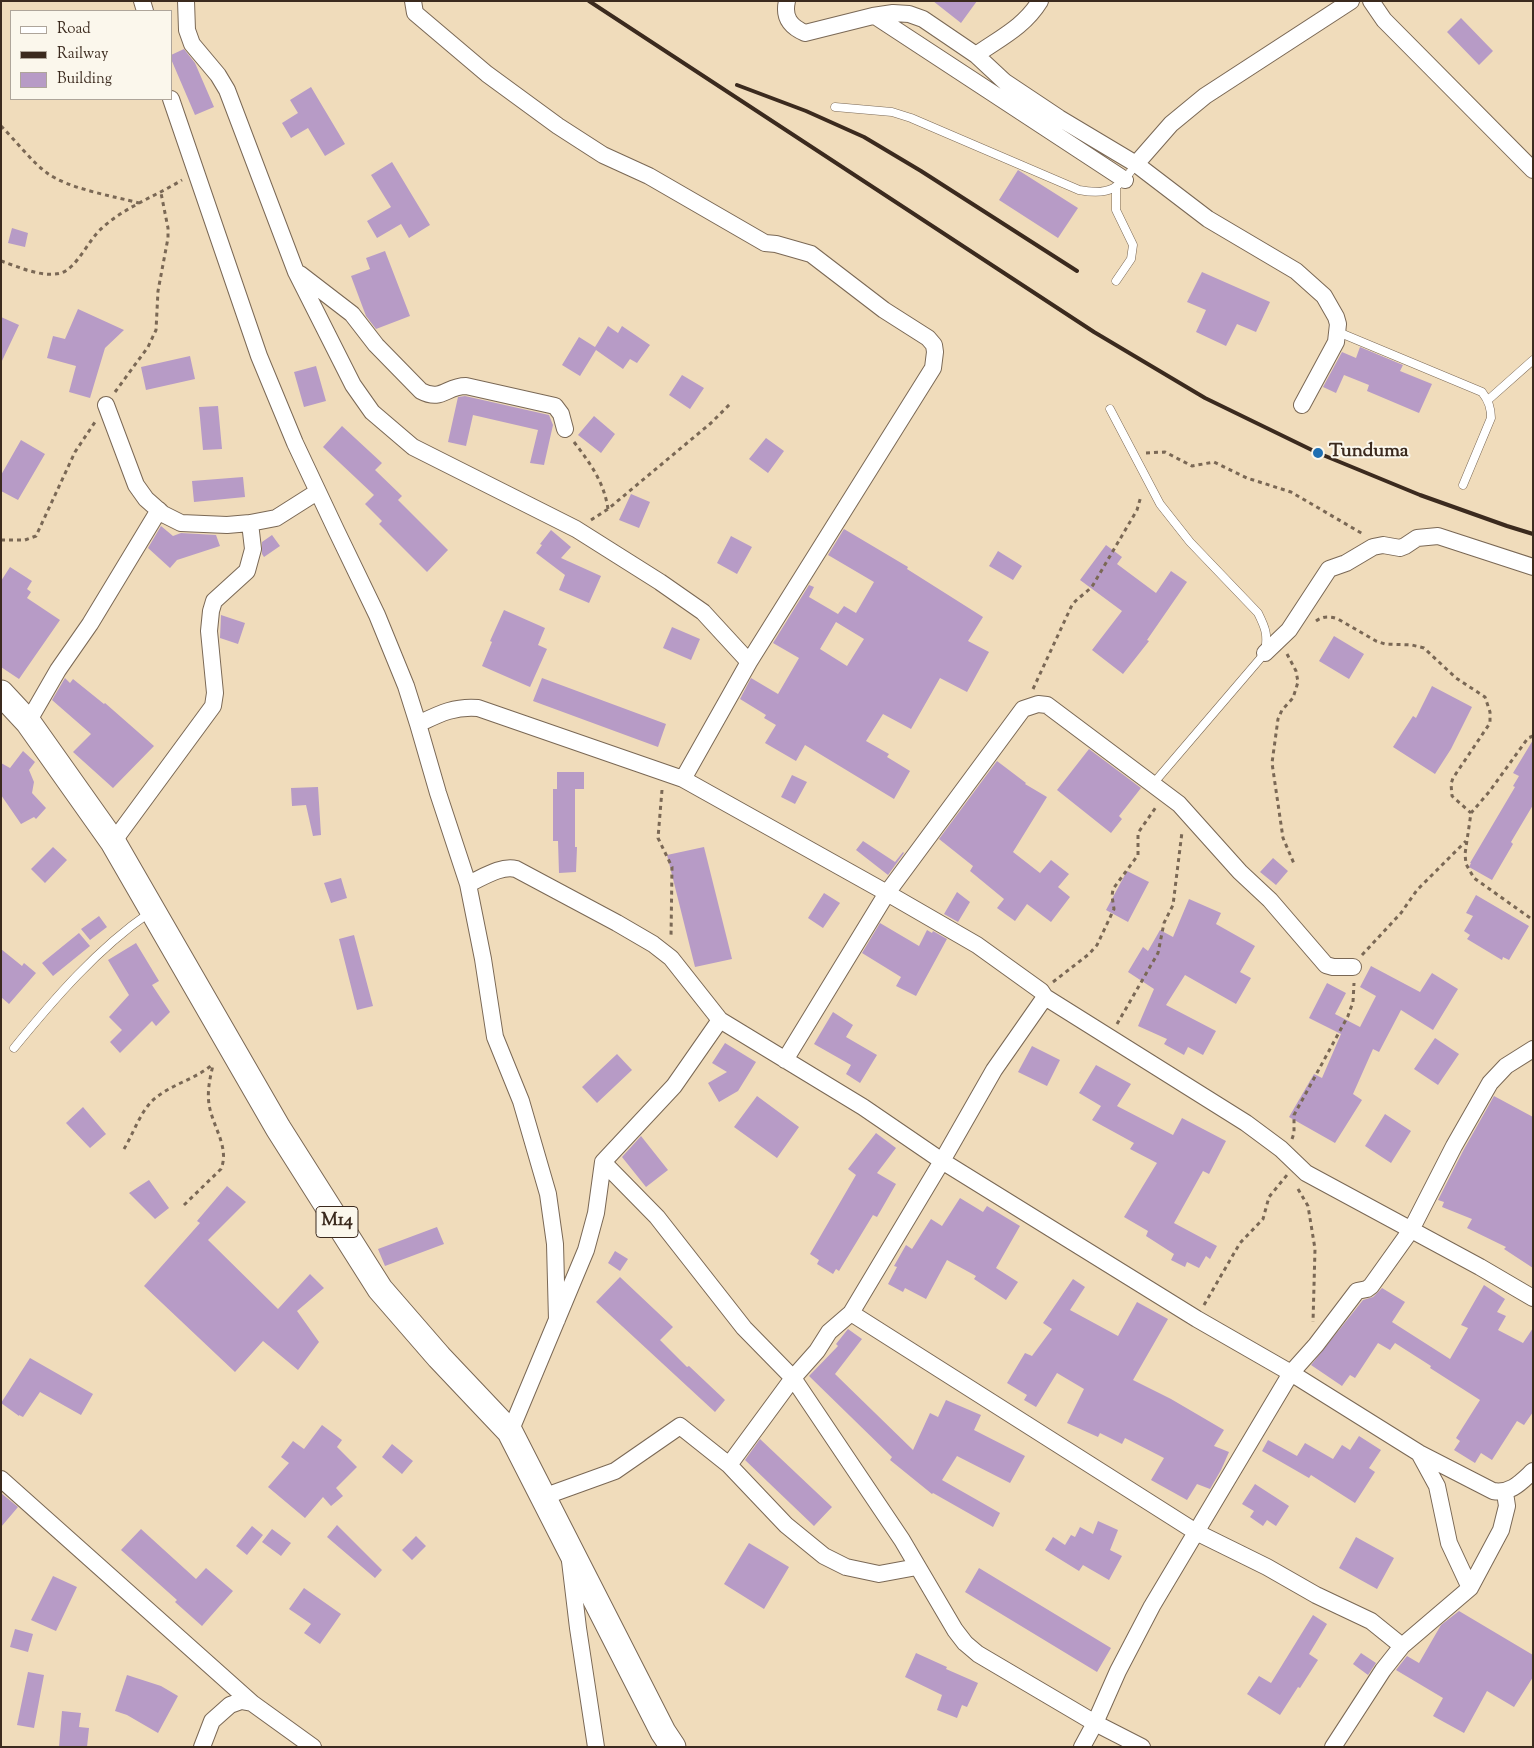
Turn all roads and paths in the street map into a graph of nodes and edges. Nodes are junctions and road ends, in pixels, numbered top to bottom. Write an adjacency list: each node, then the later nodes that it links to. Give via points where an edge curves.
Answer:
1 (186, 1): 19 (street, via 187,30 192,44 218,74 226,90)
2 (413, 1): 43 (street, via 415,13 487,74 579,141 649,176 759,240 811,254 934,345 933,368)
3 (787, 1): 7 (street, via 789,22 805,33)
4 (1040, 1): 8 (street, via 1022,24)
5 (1351, 1): 12 (street, via 1182,113)
6 (1371, 1): 13 (street, via 1391,27)
7 (875, 16): 8 (street, via 909,14 923,19); 15 (street)
8 (976, 55): 12 (street, via 1005,82)
9 (172, 100): 14 (street)
10 (835, 107): 15 (lane, via 892,112 911,118 1079,190 1095,192)
11 (1, 126): 17 (path, via 45,172 55,178)
12 (1136, 164): 15 (lane); 21 (street, via 1208,219 1296,271 1324,296 1336,317)
13 (1533, 170)
14 (196, 171): 16 (path); 32 (street, via 259,356)
15 (1120, 184): 20 (lane, via 1116,210 1133,246 1131,259)
16 (161, 193): 17 (path); 25 (path, via 168,238 158,291 156,330 148,347)
17 (139, 203): 18 (path, via 103,227 71,268 61,273 36,272)
18 (1, 261)
19 (296, 272): 28 (street, via 352,314 376,345 421,391 438,396 455,387 466,386 555,406); 36 (street, via 353,386 385,424 413,447)
20 (1116, 281)
21 (1338, 332): 23 (lane, via 1482,392); 26 (street, via 1336,342)
22 (1533, 360): 23 (lane)
23 (1488, 400): 31 (lane, via 1491,418)
24 (730, 404): 33 (path)
25 (106, 405): 34 (street, via 136,485); 38 (path, via 75,452 36,536 24,540)
26 (1302, 406)
27 (1110, 409): 29 (lane)
28 (565, 429): 33 (path, via 602,483)
29 (1133, 453): 30 (lane); 37 (path, via 1165,452 1192,466 1216,463 1247,478 1291,492)
30 (1146, 478): 42 (lane, via 1160,504 1190,542 1258,613 1267,638); 45 (path, via 1137,510 1093,585 1072,605)
31 (1464, 486)
32 (318, 492): 35 (street, via 276,518); 47 (street, via 377,615)
33 (608, 509): 36 (path)
34 (159, 510): 35 (street, via 181,523 227,526); 46 (street)
35 (250, 523): 56 (street, via 253,549 247,571 214,601 211,611 213,706)
36 (576, 530): 43 (street, via 693,604)
37 (1368, 537)
38 (1, 540)
39 (1533, 567): 41 (street, via 1438,536 1417,538 1400,548 1378,546 1329,569)
40 (1313, 624): 54 (path, via 1320,618 1338,618 1376,641 1424,648 1456,678 1484,697 1490,723 1451,784 1452,796)
41 (1280, 640): 42 (street); 57 (path, via 1298,682 1293,698 1278,719 1272,770 1284,838)
42 (1264, 653): 51 (lane)
43 (748, 662): 50 (street)
44 (1, 693): 46 (main road, M14)
45 (1023, 710): 51 (street, via 1038,704 1047,705); 59 (street)
46 (28, 722): 56 (main road, M14)
47 (418, 724): 49 (street, via 454,708 478,708); 58 (street)
48 (1533, 736): 54 (path, via 1528,738)
49 (664, 773): 50 (street); 62 (path, via 658,838 672,867)
50 (683, 780): 59 (street)
51 (1152, 785): 52 (street)
52 (1166, 794): 53 (street); 64 (path, via 1138,833 1138,855 1113,889 1114,909 1096,945)
53 (1182, 807): 63 (street, via 1326,965); 66 (path, via 1182,842 1173,905 1164,923 1158,953)
54 (1471, 813): 55 (path)
55 (1466, 841): 61 (path, via 1466,864 1474,878); 63 (path, via 1416,890 1402,913)
56 (113, 842): 60 (main road, M14)
57 (1295, 866)
58 (468, 884): 62 (street, via 500,870 516,869 617,923); 82 (street, via 495,1037 521,1101 548,1194 555,1244)
59 (887, 893): 64 (street, via 977,945); 70 (street)
60 (153, 910): 67 (main road, M14); 68 (lane, via 87,964)
61 (1533, 920)
62 (671, 958): 65 (street)
63 (1353, 967): 73 (path, via 1355,988 1348,1016 1294,1115 1294,1136)
64 (1043, 994): 66 (street); 74 (street, via 994,1070)
65 (720, 1020): 70 (street); 75 (street, via 674,1086)
66 (1109, 1037): 73 (street, via 1246,1122)
67 (231, 1047): 71 (path); 86 (main road, M14, via 380,1289)
68 (14, 1048)
69 (1533, 1050): 78 (street, via 1506,1066 1490,1083)
70 (785, 1060): 74 (street, via 863,1107)
71 (213, 1065): 72 (path, via 162,1093 152,1102); 77 (path, via 209,1106 224,1161 221,1169)
72 (124, 1149)
73 (1281, 1149): 76 (street)
74 (942, 1161): 80 (street); 81 (street)
75 (603, 1162): 82 (street, via 596,1213 586,1250); 85 (street, via 657,1217 744,1328)
76 (1296, 1165): 78 (street, via 1306,1174); 81 (path, via 1269,1197 1263,1219 1240,1243); 83 (path, via 1297,1184 1308,1206 1315,1249 1312,1312)
77 (184, 1205)
78 (1411, 1230): 79 (street); 83 (street, via 1371,1286 1357,1291)
79 (1533, 1298)
80 (851, 1313): 85 (street, via 829,1332); 93 (street)
81 (1197, 1319): 84 (street)
82 (557, 1320): 86 (street)
83 (1316, 1345): 84 (street)
84 (1291, 1373): 87 (street); 93 (street)
85 (793, 1378): 88 (street); 95 (street)
86 (510, 1432): 92 (main road, M14)
87 (1419, 1454): 91 (street, via 1493,1491); 96 (street, via 1437,1486 1449,1543)
88 (729, 1465): 92 (street, via 680,1426 615,1471); 95 (street, via 786,1525 824,1556 846,1568 879,1574)
89 (1533, 1471): 91 (street)
90 (1, 1479): 98 (street)
91 (1505, 1493): 96 (street, via 1507,1506 1500,1530)
92 (543, 1498): 94 (main road, M14)
93 (1196, 1532): 97 (street, via 1371,1621); 99 (street, via 1148,1614)
94 (568, 1546): 102 (street); 103 (main road, M14)
95 (917, 1567): 99 (street, via 965,1643 978,1654)
96 (1470, 1588): 97 (street)
97 (1402, 1646): 106 (street, via 1382,1670)
98 (252, 1703): 100 (street, via 241,1701 230,1705 212,1721); 101 (street)
99 (1095, 1723): 104 (street); 105 (street)
100 (202, 1747)
101 (314, 1747)
102 (596, 1747)
103 (673, 1747)
104 (1082, 1747)
105 (1142, 1747)
106 (1333, 1747)

